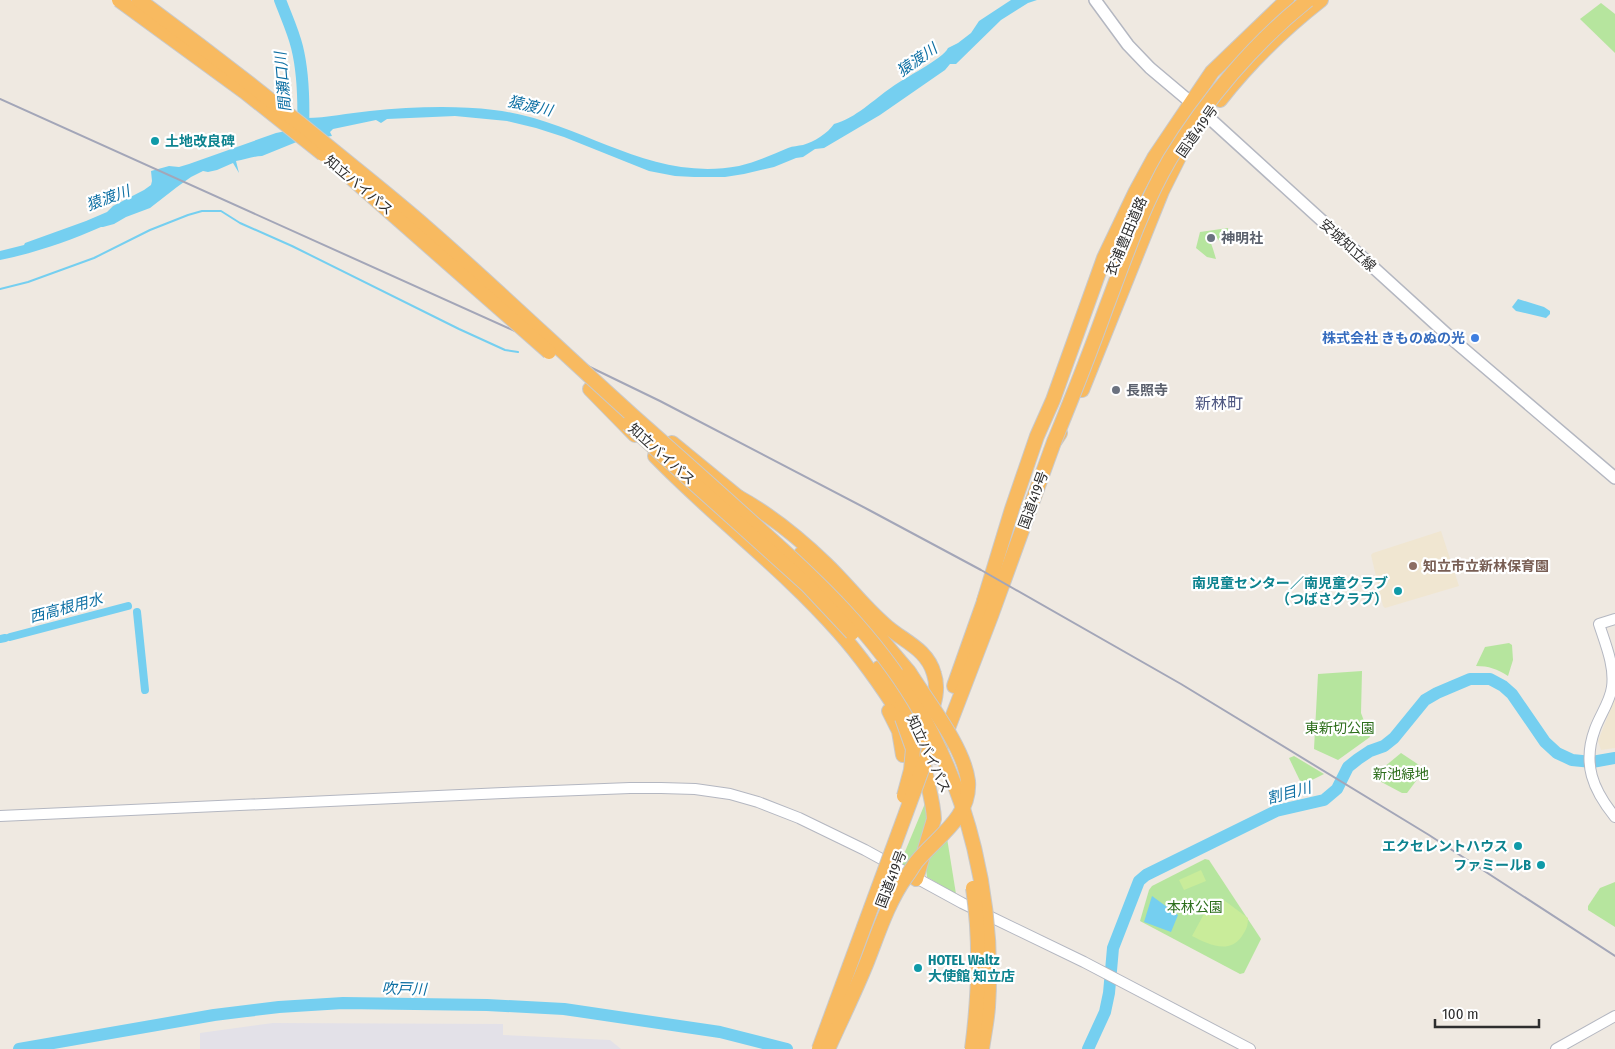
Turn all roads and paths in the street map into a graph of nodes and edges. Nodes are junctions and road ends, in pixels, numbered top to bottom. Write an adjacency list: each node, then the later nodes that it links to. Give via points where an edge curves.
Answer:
1 (119, 0): 10 (highway, 知立バイパス, bridge, via 245,92 336,164)
2 (139, 0): 10 (highway, 知立バイパス, bridge, via 294,118 424,225)
3 (1094, 0): 8 (main road, 安城知立線, via 1128,45)
4 (1287, 0): 8 (highway, 国道419号, via 1212,72)
5 (1299, 0): 14 (highway, 衣浦豊田道路, via 1259,35 1224,75 1202,102 1154,176 1118,252)
6 (1308, 0): 11 (highway, 衣浦豊田道路, bridge, via 1249,54 1210,101 1170,159 1136,232)
7 (1321, 0): 9 (highway, 国道419号, via 1268,46)
8 (1190, 103): 9 (main road, 安城知立線); 16 (highway, 国道419号, via 1154,158 1104,258 1034,446)
9 (1207, 116): 11 (highway, 国道419号, bridge, via 1180,154 1162,191 1105,336 1070,417); 12 (main road, 安城知立線, via 1452,339)
10 (594, 386): 13 (highway, bridge); 15 (highway, bridge, via 670,471); 27 (highway, 知立バイパス, bridge, via 807,585 852,633 908,708 946,788 969,864 978,944 978,1005); 28 (highway, 知立バイパス, bridge, via 808,573 857,623 916,704 964,811 979,866 988,942 988,1007)
11 (1054, 442): 14 (highway, 国道419号)
12 (1615, 478)
13 (738, 497): 22 (highway, via 794,535 884,625 915,646 930,664 936,691 922,746 934,819); 26 (highway, bridge, via 848,600 908,672 954,742 968,782 960,814 897,888)
14 (1024, 513): 16 (highway, 国道419号); 18 (highway, 国道419号, via 991,616)
15 (736, 531): 19 (highway, via 764,566 815,614 847,651 891,714 899,731); 23 (highway, bridge, via 839,632 874,675 902,718 913,749 905,792 852,941)
16 (984, 601): 18 (highway, 国道419号)
17 (1615, 618): 21 (street, via 1599,624 1612,670 1612,687 1594,731 1589,763 1598,794)
18 (934, 751): 23 (highway, 国道419号, bridge); 26 (highway, 国道419号, bridge)
19 (903, 755)
20 (0, 816): 22 (street, via 512,792 695,789 730,794 798,818)
21 (1615, 817)
22 (916, 879): 29 (street)
23 (835, 1006): 25 (highway, 国道419号, bridge)
24 (1615, 1016): 30 (street)
25 (818, 1049)
26 (828, 1049)
27 (972, 1049)
28 (982, 1049)
29 (1250, 1049)
30 (1556, 1049)

